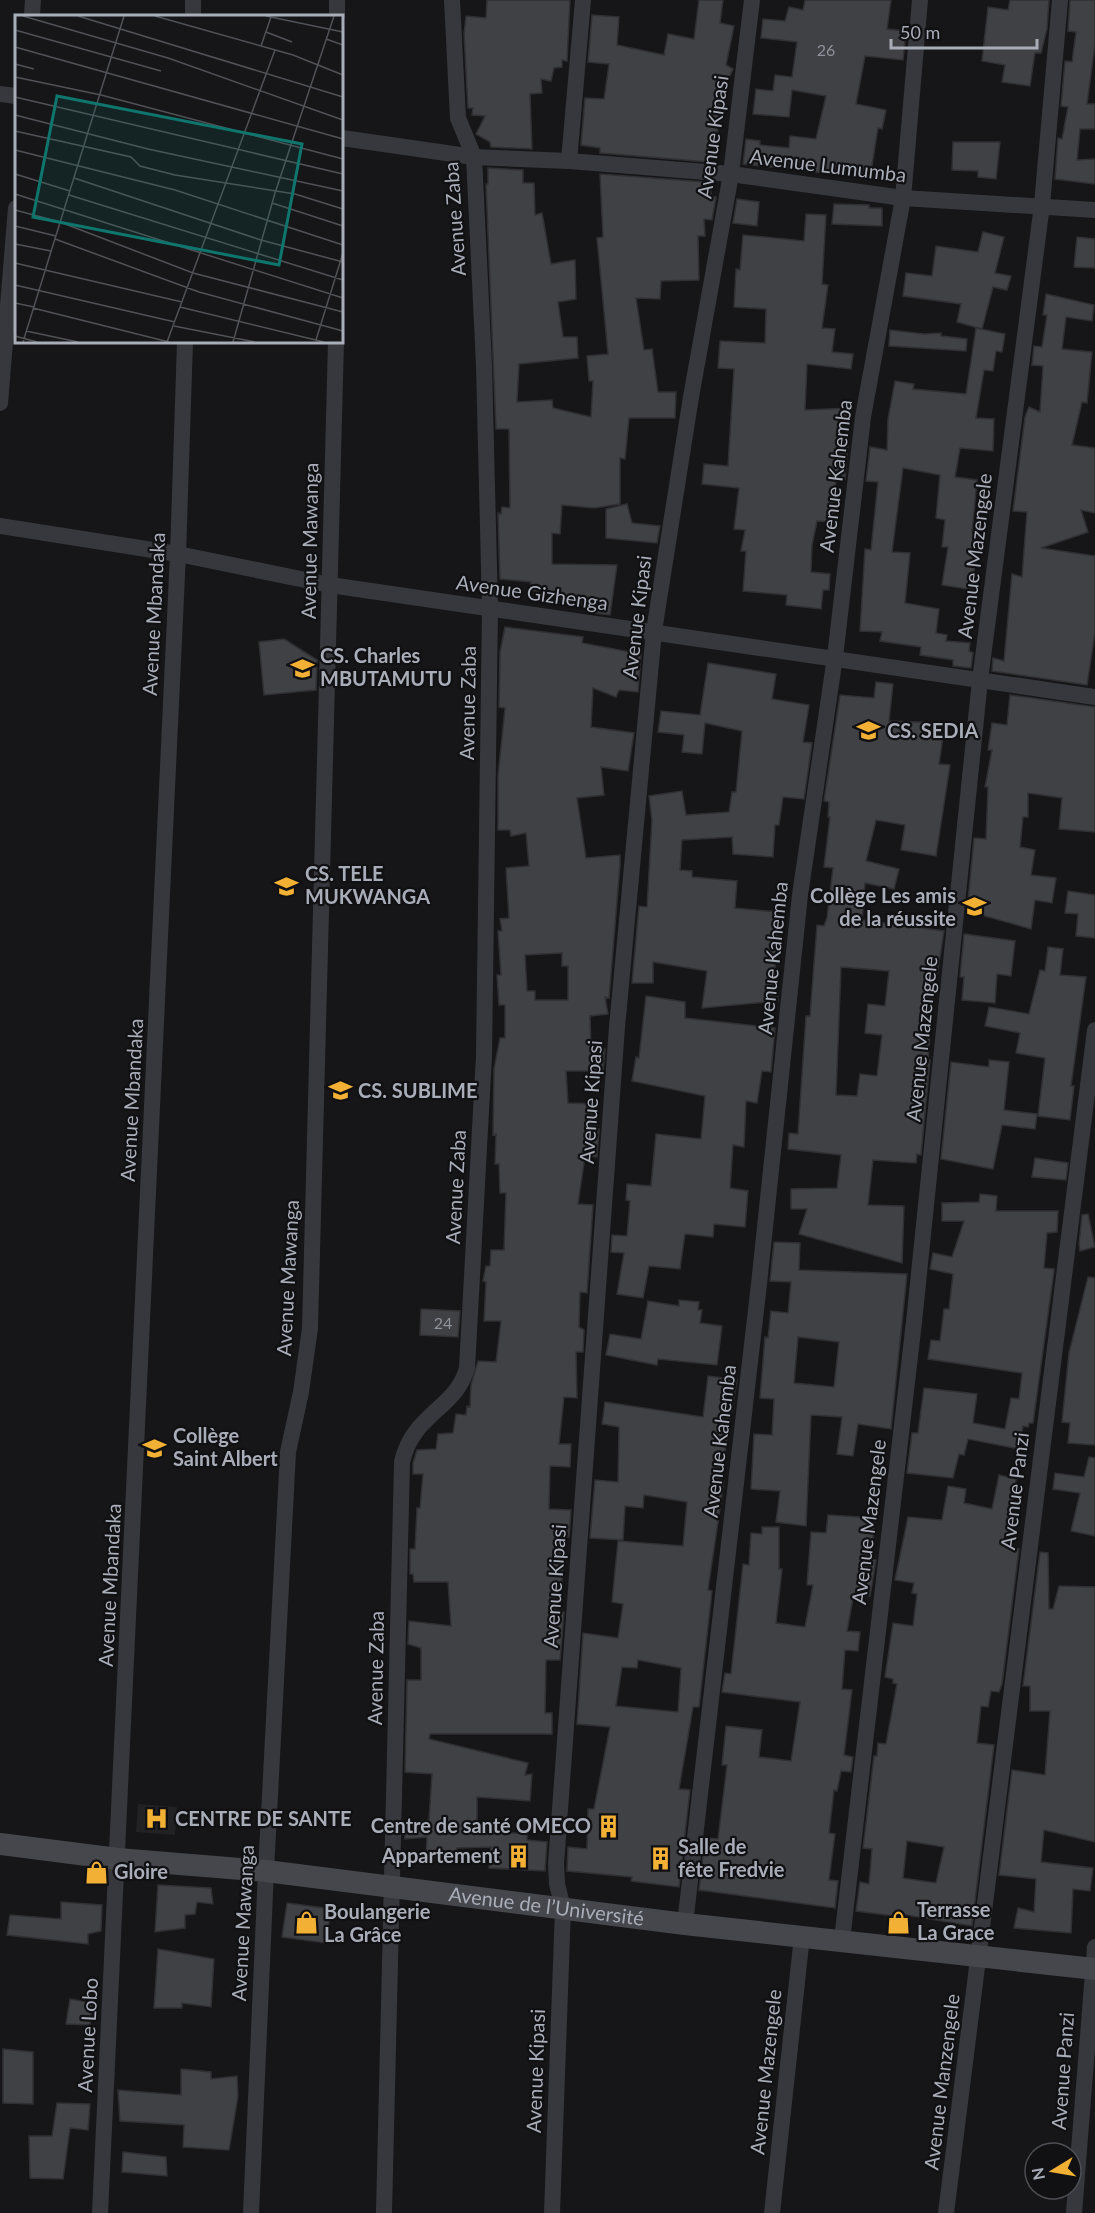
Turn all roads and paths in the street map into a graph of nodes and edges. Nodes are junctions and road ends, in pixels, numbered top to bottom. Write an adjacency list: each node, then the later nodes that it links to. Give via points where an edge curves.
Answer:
1 (33, 0): 8 (street)
2 (337, 0): 9 (street)
3 (452, 0): 13 (street, Avenue Zaba, via 458,118)
4 (583, 0): 14 (street)
5 (752, 0): 15 (street, Avenue Kipasi)
6 (920, 0): 16 (street, Avenue Kahemba)
7 (1060, 0): 17 (street, Avenue Mazengele)
8 (32, 15)
9 (338, 15)
10 (0, 94): 11 (street)
11 (15, 96)
12 (344, 138): 13 (street, Avenue Lumumba)
13 (474, 157): 14 (street, Avenue Lumumba); 26 (street, Avenue Zaba)
14 (569, 161): 15 (street, Avenue Lumumba)
15 (731, 174): 16 (street, Avenue Lumumba); 27 (street, Avenue Kipasi)
16 (903, 198): 17 (street, Avenue Lumumba); 28 (street, Avenue Kahemba, via 863,417)
17 (1042, 205): 18 (street, Avenue Lumumba); 29 (street, Avenue Mazengele)
18 (1095, 210)
19 (15, 220): 22 (street)
20 (185, 344): 24 (street, Avenue Mbandaka)
21 (336, 344): 25 (street, Avenue Mawanga)
22 (0, 403)
23 (0, 526): 24 (street, Avenue Gizhenga)
24 (178, 554): 25 (street, Avenue Gizhenga); 33 (street, Avenue Mbandaka)
25 (330, 585): 26 (street, Avenue Gizhenga); 34 (street, Avenue Mawanga, via 310,1328 288,1452)
26 (490, 608): 27 (street, Avenue Gizhenga); 35 (street, Avenue Zaba, via 484,1056 467,1368 458,1388 416,1429 406,1444 402,1462)
27 (654, 631): 28 (street, Avenue Gizhenga); 36 (street, Avenue Kipasi, via 617,1027 556,1864)
28 (835, 657): 29 (street, Avenue Gizhenga); 37 (street, Avenue Kahemba, via 800,895)
29 (980, 680): 30 (street, Avenue Gizhenga); 39 (street, Avenue Mazengele, via 914,1322)
30 (1095, 697)
31 (1095, 1030): 40 (street, Avenue Panzi)
32 (0, 1844): 33 (main road, Avenue de l’Université)
33 (118, 1859): 34 (main road, Avenue de l’Université); 42 (street, Avenue Lobo)
34 (266, 1871): 35 (main road, Avenue de l’Université); 43 (street, Avenue Mawanga)
35 (392, 1888): 36 (main road, Avenue de l’Université); 44 (street, Avenue Zaba)
36 (563, 1908): 37 (main road, Avenue de l’Université); 45 (street, Avenue Kipasi)
37 (685, 1924): 38 (main road, Avenue de l’Université)
38 (802, 1936): 39 (main road, Avenue de l’Université); 46 (street, Avenue Mazengele)
39 (842, 1940): 40 (main road, Avenue de l’Université)
40 (979, 1957): 41 (main road, Avenue de l’Université); 47 (street, Avenue Manzengele)
41 (1094, 1961): 48 (street, Avenue Panzi)
42 (100, 2213)
43 (251, 2213)
44 (384, 2213)
45 (552, 2213)
46 (772, 2213)
47 (946, 2213)
48 (1074, 2213)

